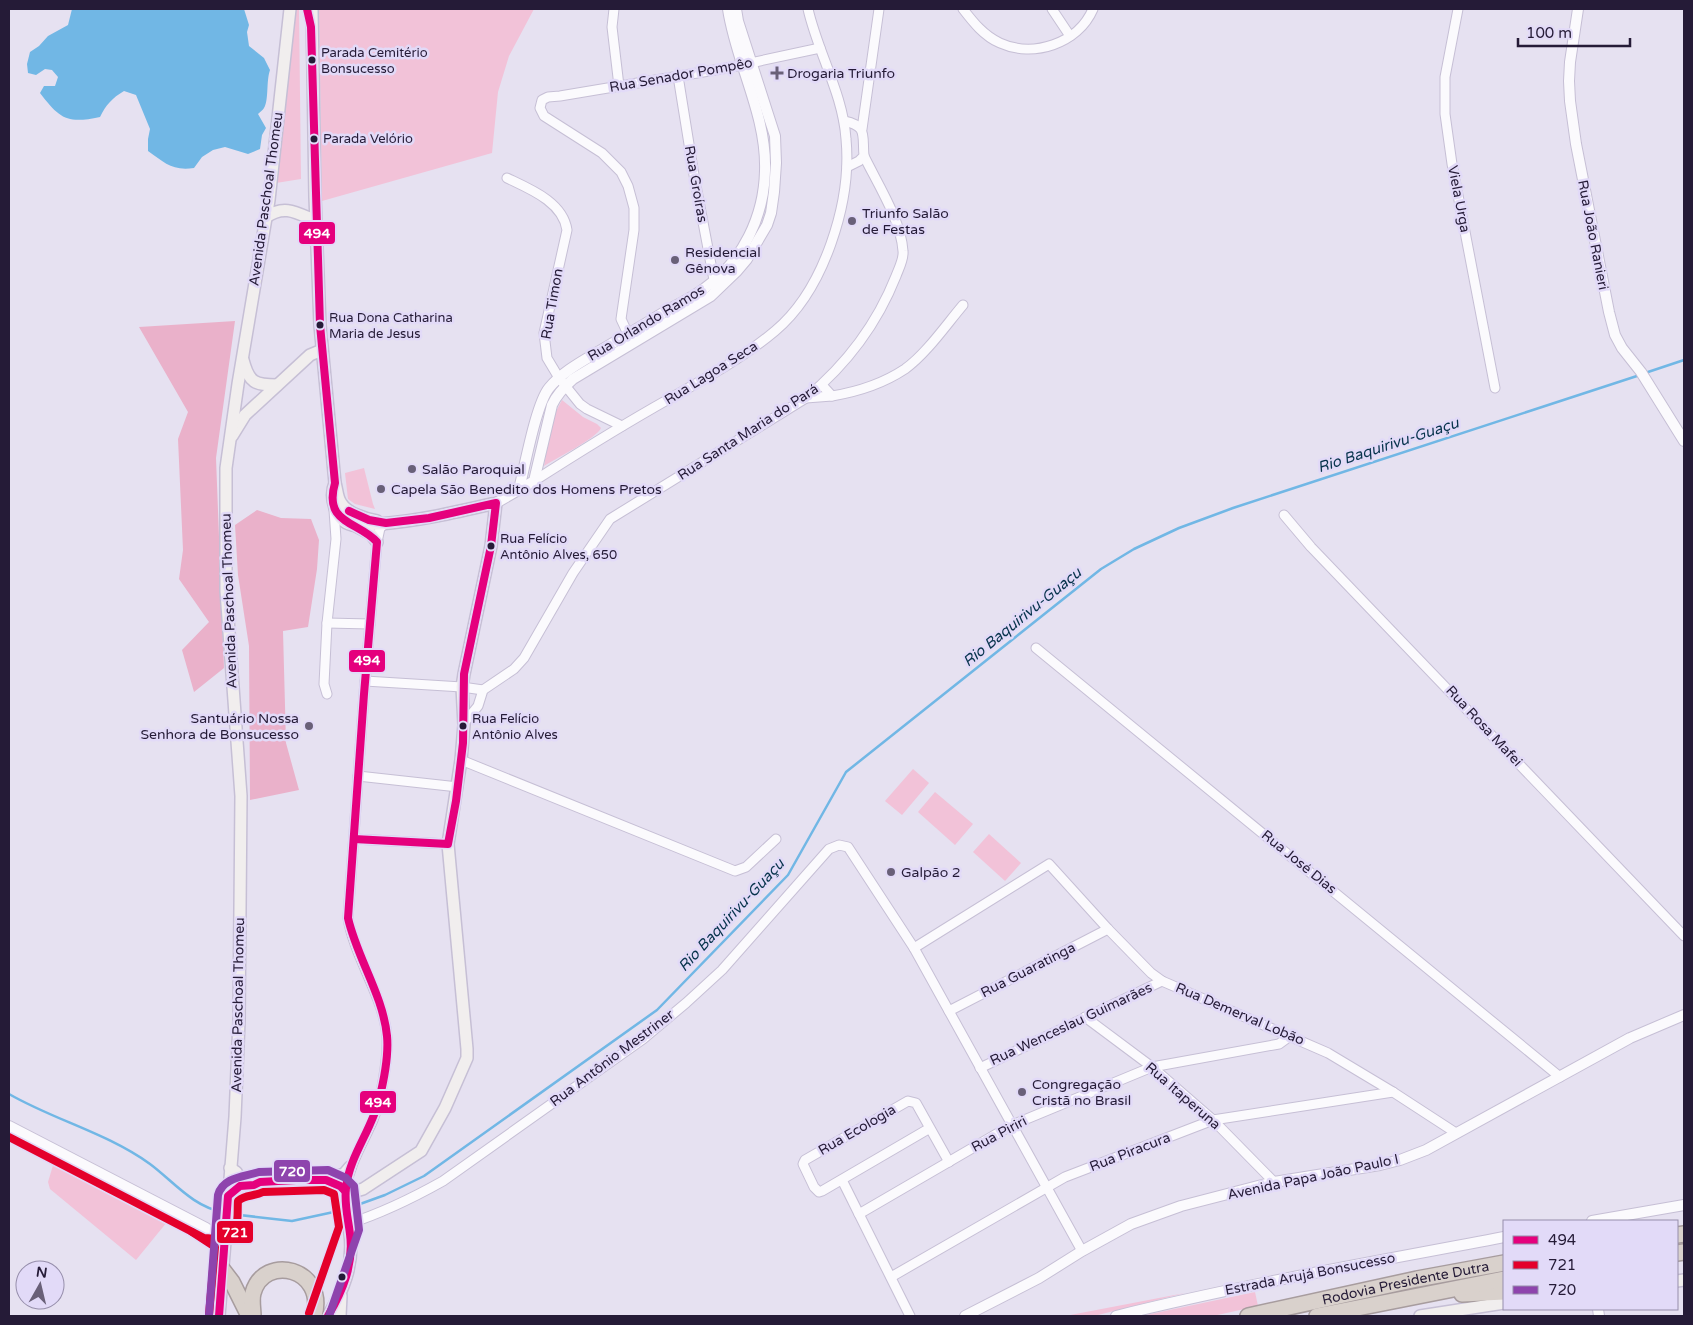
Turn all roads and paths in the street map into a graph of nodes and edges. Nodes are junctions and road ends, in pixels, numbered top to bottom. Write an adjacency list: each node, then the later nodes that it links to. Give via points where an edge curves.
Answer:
1 (290, 9): 26 (main road, Avenida Paschoal Thomeu)
2 (306, 9): 14 (main road)
3 (312, 9): 14 (main road)
4 (614, 9): 20 (street, via 612,28)
5 (728, 9): 18 (street, Rua Orlando Ramos)
6 (736, 9): 17 (street, Rua Orlando Ramos)
7 (808, 9): 16 (street, Rua Lagoa Seca)
8 (879, 9): 22 (street)
9 (963, 9): 15 (street, via 982,31 998,42 1022,50 1057,44)
10 (1052, 9): 15 (street)
11 (1093, 9): 15 (street, via 1082,26)
12 (1458, 9): 36 (street, Viela Urga, via 1446,77 1445,114)
13 (1578, 9): 41 (street, Rua João Ranieri, via 1569,81 1576,144 1608,312 1622,348)
14 (311, 27): 27 (main road)
15 (1070, 36)
16 (820, 48): 17 (street, Rua Senador Pompêo); 21 (street, Rua Lagoa Seca)
17 (752, 63): 18 (street, Rua Senador Pompêo); 28 (street, Rua Orlando Ramos, via 775,136 774,198 767,225 752,251 736,272)
18 (741, 65): 19 (street, Rua Senador Pompêo); 28 (street, Rua Orlando Ramos, via 763,136 765,187 760,213 744,247)
19 (678, 76): 20 (street, Rua Senador Pompêo); 28 (street, Rua Groíras)
20 (619, 86): 30 (street, Rua Senador Pompêo, via 548,97 542,100 540,108 544,116 602,153 621,172 628,186 634,208 634,230 621,319)
21 (844, 121): 22 (street); 24 (street, Rua Lagoa Seca)
22 (862, 129): 23 (street)
23 (864, 156): 24 (street); 35 (street, Rua Santa Maria do Pará, via 892,214 904,253 880,311 860,341)
24 (847, 167): 39 (street, Rua Lagoa Seca, via 840,218 830,248 805,297 792,312 776,330 736,360)
25 (507, 178): 33 (street, Rua Timon, via 549,202 566,222 567,230 544,333 547,358)
26 (266, 217): 27 (main road, via 275,211 287,210); 32 (main road, Avenida Paschoal Thomeu)
27 (316, 221): 31 (main road)
28 (717, 285): 30 (street, Rua Orlando Ramos, via 706,288); 33 (street, Rua Orlando Ramos, via 711,296 573,379)
29 (963, 305): 37 (street, via 905,369 853,392)
30 (628, 334): 33 (street, Rua Orlando Ramos, via 569,370)
31 (322, 350): 34 (main road, via 310,355); 43 (main road)
32 (242, 358): 34 (main road, via 251,380 261,385); 40 (main road, Avenida Paschoal Thomeu)
33 (562, 382): 39 (street, Rua Timon, via 587,409); 42 (street, Rua Orlando Ramos, via 550,412); 44 (street, Rua Orlando Ramos, via 549,388 542,401)
34 (277, 385): 40 (main road, via 245,416)
35 (822, 385): 37 (street); 38 (street, Rua Santa Maria do Pará)
36 (1495, 388)
37 (832, 396): 38 (street)
38 (806, 398): 57 (street, Rua Santa Maria do Pará, via 610,520 574,573 524,658 514,669)
39 (622, 426): 42 (street, Rua Lagoa Seca)
40 (230, 440): 85 (main road, Avenida Paschoal Thomeu, via 226,468 226,591 241,796 239,1020)
41 (1684, 440)
42 (534, 481): 44 (street, Rua Lagoa Seca)
43 (335, 484): 46 (main road, via 332,490); 48 (main road, via 340,502 347,510 369,520)
44 (519, 489): 45 (street, Rua Lagoa Seca)
45 (496, 503): 48 (main road, Rua Lagoa Seca, via 429,518); 56 (main road)
46 (334, 507): 49 (main road, via 342,519); 50 (street)
47 (1284, 515): 67 (street, Rua Rosa Mafei)
48 (386, 523): 49 (main road); 51 (street, via 380,528)
49 (354, 525): 50 (street, via 340,532); 51 (main road, via 371,534)
50 (336, 539): 52 (street)
51 (377, 542): 53 (street)
52 (327, 623): 53 (street); 58 (street, via 324,684)
53 (370, 624): 55 (street)
54 (1036, 648): 76 (street, Rua José Dias)
55 (365, 681): 56 (street); 61 (street)
56 (462, 687): 57 (street); 59 (main road)
57 (483, 690): 59 (street, via 478,706)
58 (327, 694)
59 (464, 723): 60 (main road)
60 (461, 760): 62 (main road); 64 (street, via 735,871 746,867)
61 (358, 776): 62 (street); 63 (street)
62 (458, 787): 65 (main road)
63 (354, 839): 65 (street); 84 (street, via 350,928 387,1037 381,1091 373,1119)
64 (776, 839)
65 (448, 844): 91 (main road, via 467,1049 464,1066 422,1151 363,1190)
66 (1108, 929): 68 (street, Rua Demerval Lobão, via 1049,864); 69 (street, Rua Demerval Lobão); 70 (street, Rua Guaratinga)
67 (1684, 936)
68 (914, 948): 70 (street); 95 (street, Rua Antônio Mestriner, via 848,847 839,845 829,849 722,970 642,1039 443,1181 380,1213)
69 (1162, 981): 72 (street, Rua Wenceslau Guimarães); 73 (street, Rua Demerval Lobão)
70 (948, 1011): 74 (street)
71 (1684, 1014): 76 (street, Avenida Papa João Paulo I, via 1630,1038)
72 (1086, 1017): 74 (street, Rua Wenceslau Guimarães); 75 (street, Rua Itaperuna)
73 (1290, 1036): 75 (street, Rua Piriri, via 1279,1044); 77 (street, Rua Demerval Lobão, via 1328,1053)
74 (980, 1068): 79 (street)
75 (1152, 1068): 78 (street, Rua Itaperuna); 79 (street, Rua Piriri)
76 (1560, 1077): 82 (street, Avenida Papa João Paulo I)
77 (1393, 1092): 78 (street, Rua Piracura); 82 (street, Rua Demerval Lobão)
78 (1213, 1120): 89 (street, Rua Itaperuna); 90 (street, Rua Piracura)
79 (1012, 1125): 83 (street, Rua Piriri); 90 (street)
80 (9, 1126): 98 (street)
81 (930, 1128): 83 (street); 87 (street); 87 (street, Rua Ecologia, via 916,1103 908,1101 803,1162 814,1188 819,1192)
82 (1456, 1134): 89 (street, Avenida Papa João Paulo I, via 1400,1160)
83 (949, 1162): 94 (street, Rua Piriri)
84 (350, 1167): 86 (main road, via 344,1174); 91 (street)
85 (230, 1168): 88 (main road, via 241,1180); 92 (main road, Avenida Paschoal Thomeu)
86 (326, 1180): 88 (main road); 91 (main road, via 340,1186)
87 (842, 1180): 94 (street)
88 (260, 1182): 92 (main road, via 240,1186)
89 (1274, 1182): 101 (street, Avenida Papa João Paulo I, via 1181,1206 1131,1224)
90 (1046, 1186): 101 (street); 104 (street, Rua Piracura)
91 (345, 1196): 95 (main road)
92 (228, 1198): 97 (main road, Avenida Paschoal Thomeu)
93 (1684, 1205): 96 (street)
94 (860, 1214): 104 (street)
95 (347, 1220): 108 (main road, via 350,1265)
96 (1598, 1220)
97 (226, 1225): 98 (street); 100 (main road, Avenida Paschoal Thomeu)
98 (206, 1228): 100 (street)
99 (1503, 1238): 119 (street, Estrada Arujá Bonsucesso, via 1275,1280)
100 (225, 1242): 103 (main road, Avenida Paschoal Thomeu)
101 (1082, 1251): 118 (street, Avenida Papa João Paulo I, via 1039,1278)
102 (1503, 1263): 120 (highway, Rodovia Presidente Dutra)
103 (222, 1269): 111 (main road, Avenida Paschoal Thomeu); 112 (highway)
104 (891, 1277): 117 (street)
105 (1503, 1279): 106 (highway, Rodovia Presidente Dutra)
106 (1449, 1289): 107 (highway, via 1461,1294); 121 (highway, Rodovia Presidente Dutra)
107 (1503, 1292)
108 (341, 1294): 115 (main road); 116 (main road)
109 (1503, 1303): 110 (main road)
110 (1437, 1315): 122 (main road)
111 (219, 1316)
112 (248, 1316)
113 (253, 1316): 114 (highway, via 253,1295 257,1284 266,1274 285,1270 307,1279 314,1290 317,1299)
114 (314, 1316)
115 (328, 1316)
116 (340, 1316)
117 (910, 1316)
118 (965, 1316)
119 (1116, 1316)
120 (1248, 1316)
121 (1317, 1316)
122 (1420, 1316)

